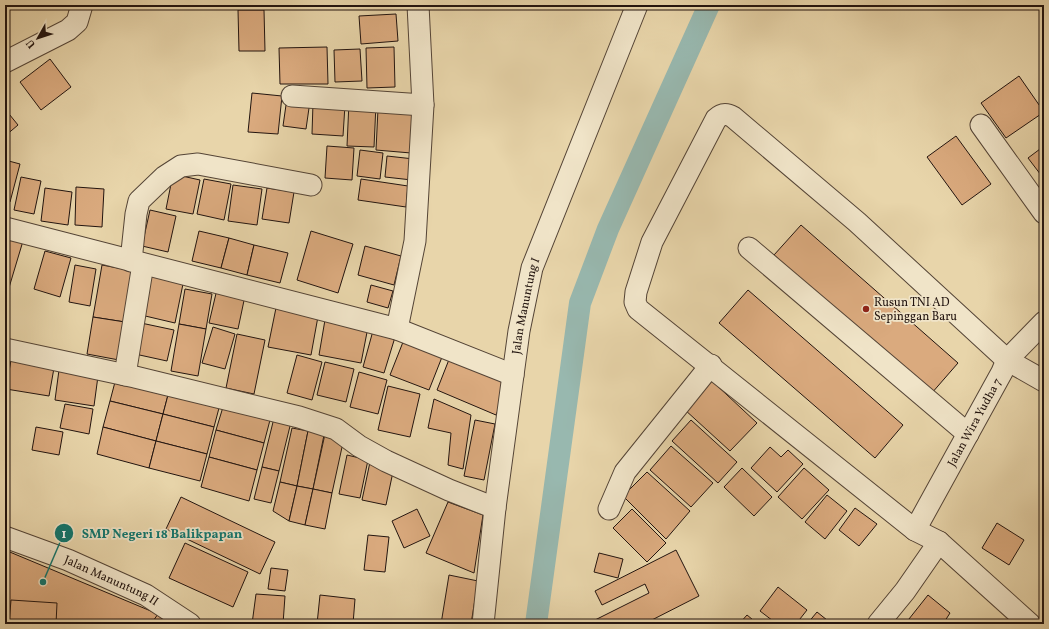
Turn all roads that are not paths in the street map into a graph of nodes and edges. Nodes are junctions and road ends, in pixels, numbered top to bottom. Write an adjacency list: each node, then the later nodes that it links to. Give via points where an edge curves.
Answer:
1 (82, 5): 4 (street, via 77,22 68,30)
2 (418, 5): 6 (street)
3 (637, 5): 19 (street, Jalan Manuntung I, via 532,268)
4 (5, 62)
5 (292, 96): 6 (street)
6 (423, 105): 14 (street, via 415,241)
7 (981, 125): 9 (street)
8 (311, 185): 12 (street, via 198,164 181,166 164,177 139,200 136,214)
9 (1044, 212)
10 (5, 228): 12 (street)
11 (748, 248): 21 (street)
12 (137, 263): 14 (street); 18 (street)
13 (1044, 322): 16 (street, Jalan Wira Yudha 7)
14 (397, 330): 19 (street)
15 (5, 349): 18 (street)
16 (1007, 360): 17 (street, via 857,222 728,114 721,114 716,119 652,242 635,302 638,309); 20 (street); 21 (street, Jalan Wira Yudha 7)
17 (711, 365): 23 (street, via 625,472); 24 (street)
18 (125, 375): 22 (street, via 299,416 336,429 386,461)
19 (513, 375): 22 (street, Jalan Manuntung I)
20 (1044, 381)
21 (968, 434): 24 (street, Jalan Wira Yudha 7)
22 (495, 508): 28 (street, Jalan Manuntung I)
23 (609, 509)
24 (915, 530): 26 (street)
25 (5, 537): 27 (street, Jalan Manuntung II, via 68,560 146,595)
26 (939, 542): 29 (street); 30 (street)
27 (190, 624)
28 (483, 624)
29 (878, 624)
30 (1030, 624)

